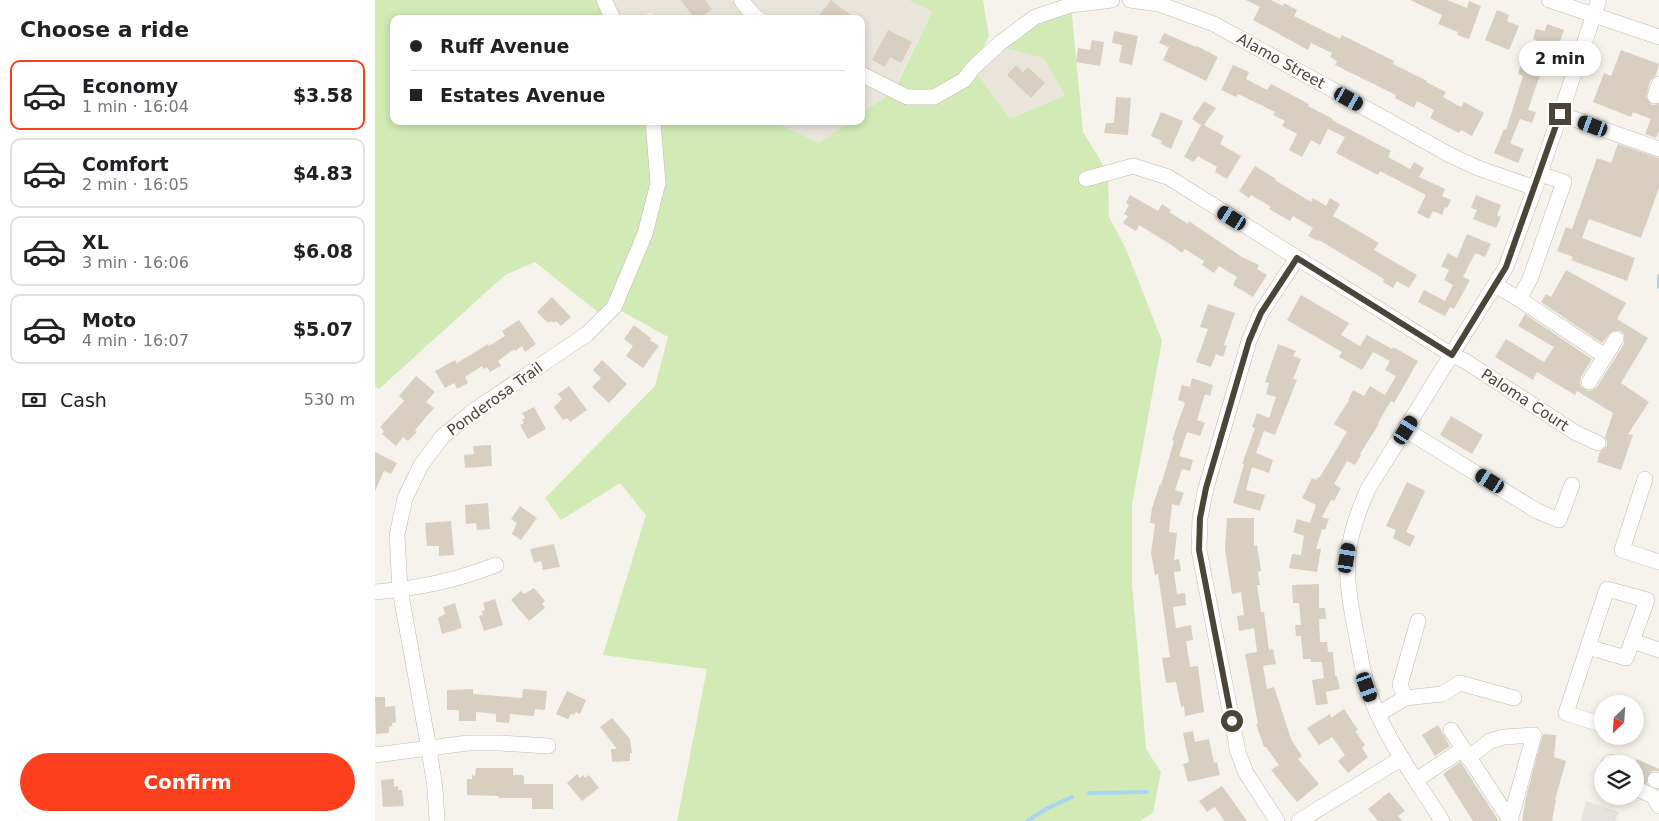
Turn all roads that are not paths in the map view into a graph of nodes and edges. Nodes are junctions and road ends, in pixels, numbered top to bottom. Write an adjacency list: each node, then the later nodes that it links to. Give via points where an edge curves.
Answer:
1 (604, 0): 7 (street)
2 (741, 0): 8 (street)
3 (1113, 0): 11 (street, via 1071,5 1035,17 1000,43 964,80 934,97 907,97)
4 (1130, 0): 16 (street, Alamo Street, via 1159,4 1214,24 1450,155 1478,168)
5 (1549, 0): 9 (street)
6 (1599, 0): 9 (street)
7 (611, 15)
8 (753, 15)
9 (1594, 15): 10 (street); 12 (street)
10 (1659, 37)
11 (865, 76)
12 (1560, 114): 14 (street); 16 (street)
13 (653, 125): 30 (street, Ponderosa Trail, via 658,183 645,234 614,307 587,334 472,412 442,437 421,465 405,498 397,535)
14 (1659, 150)
15 (1086, 179): 17 (street, Paloma Court, via 1133,166 1167,177)
16 (1537, 181): 18 (street, via 1506,267); 19 (street, Alamo Street, via 1564,182 1530,279)
17 (1297, 258): 21 (street, Paloma Court); 51 (street, via 1261,313 1249,341 1200,518 1199,550 1238,752 1246,773)
18 (1495, 285): 19 (street); 21 (street)
19 (1519, 299): 22 (street)
20 (1616, 339): 22 (street)
21 (1452, 355): 24 (street); 25 (street, Paloma Court, via 1576,433)
22 (1605, 356): 23 (street)
23 (1589, 382)
24 (1406, 430): 27 (street, via 1537,511 1559,520); 38 (street, via 1368,489 1354,524 1347,558 1348,593 1367,687)
25 (1598, 443)
26 (1645, 479): 28 (street, via 1623,550)
27 (1572, 485)
28 (1659, 562)
29 (496, 565): 30 (street, via 445,582)
30 (400, 590): 31 (street); 42 (street, Ponderosa Trail)
31 (375, 592)
32 (1418, 621): 36 (street, via 1400,685)
33 (1632, 641): 34 (street, via 1626,658); 34 (street, via 1647,600 1607,589); 35 (street)
34 (1588, 647): 39 (street, via 1566,713)
35 (1659, 650)
36 (1405, 698): 37 (street, via 1442,694 1460,683); 38 (street)
37 (1514, 698)
38 (1379, 714): 45 (street)
39 (1594, 722)
40 (1451, 730): 43 (street)
41 (548, 746): 42 (street, via 500,743)
42 (429, 749): 44 (street); 50 (street, Ponderosa Trail)
43 (1466, 754): 46 (street); 49 (street); 49 (street, via 1504,736 1534,735)
44 (375, 756)
45 (1402, 758): 46 (street); 52 (street)
46 (1416, 780): 53 (street)
47 (1644, 792): 48 (street, via 1653,796)
48 (1659, 806)
49 (1510, 820)
50 (437, 821)
51 (1277, 821)
52 (1299, 821)
53 (1442, 821)

